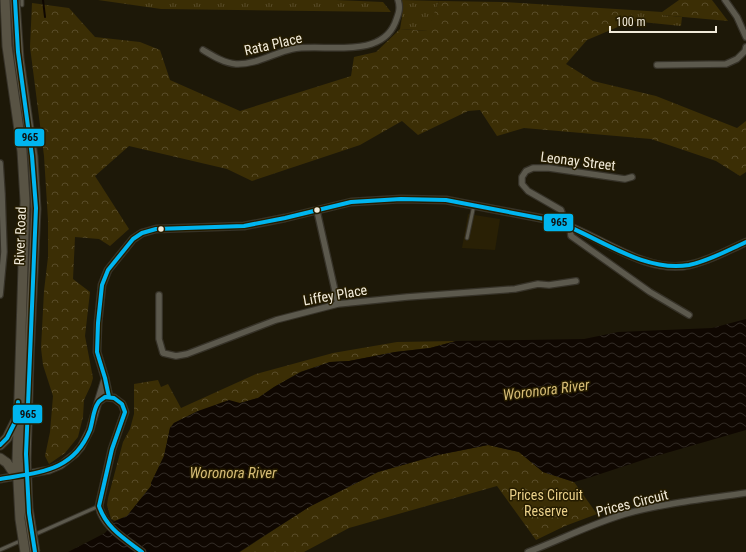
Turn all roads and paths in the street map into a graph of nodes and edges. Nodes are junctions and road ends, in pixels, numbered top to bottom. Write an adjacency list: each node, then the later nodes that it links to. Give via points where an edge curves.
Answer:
1 (5, 0): 27 (main road, River Road, via 7,46 22,151 25,194)
2 (22, 0): 5 (lane)
3 (398, 0): 8 (street, Rata Place, via 400,10 393,27 375,43 362,47 306,47 237,64)
4 (725, 0): 6 (street)
5 (18, 2): 30 (main road, River Road, via 19,59 32,149 35,195)
6 (746, 37)
7 (746, 47): 9 (street, via 737,59 726,64)
8 (202, 50)
9 (657, 65)
10 (0, 163): 20 (street, via 4,245)
11 (632, 177): 14 (street, Leonay Street, via 625,179 549,168 533,168 526,171 522,177 524,187 557,206 563,216)
12 (474, 206): 13 (street, via 446,200 400,199 351,202); 14 (street); 16 (lane)
13 (317, 211): 21 (street); 23 (street, via 244,226 163,228 137,235 108,270 102,285 97,352)
14 (562, 224): 15 (street)
15 (570, 227): 17 (street, via 648,263 662,266 690,266); 22 (street, via 572,236 588,249 650,292)
16 (467, 238)
17 (746, 242)
18 (576, 281): 21 (street, Liffey Place, via 549,286 538,284 515,289)
19 (159, 294): 21 (street, Liffey Place, via 159,339 164,353 176,356 276,320)
20 (0, 295)
21 (338, 304)
22 (689, 315)
23 (106, 378): 24 (street); 25 (street); 26 (street)
24 (109, 397): 25 (street); 26 (street)
25 (120, 400): 34 (street, via 125,412 112,449)
26 (98, 402): 31 (street, via 87,436 75,454 61,465 50,470)
27 (18, 416): 28 (main road, via 7,438); 30 (main road, River Road)
28 (0, 445)
29 (4, 460): 32 (main road, bridge)
30 (21, 462): 32 (main road, River Road, bridge); 37 (main road, River Road, bridge)
31 (0, 479)
32 (17, 479): 36 (main road, River Road, bridge)
33 (746, 493): 39 (street, Prices Circuit, via 626,514)
34 (99, 506): 35 (lane); 38 (street, via 110,526)
35 (0, 550)
36 (25, 552)
37 (35, 552)
38 (142, 552)
39 (528, 552)

